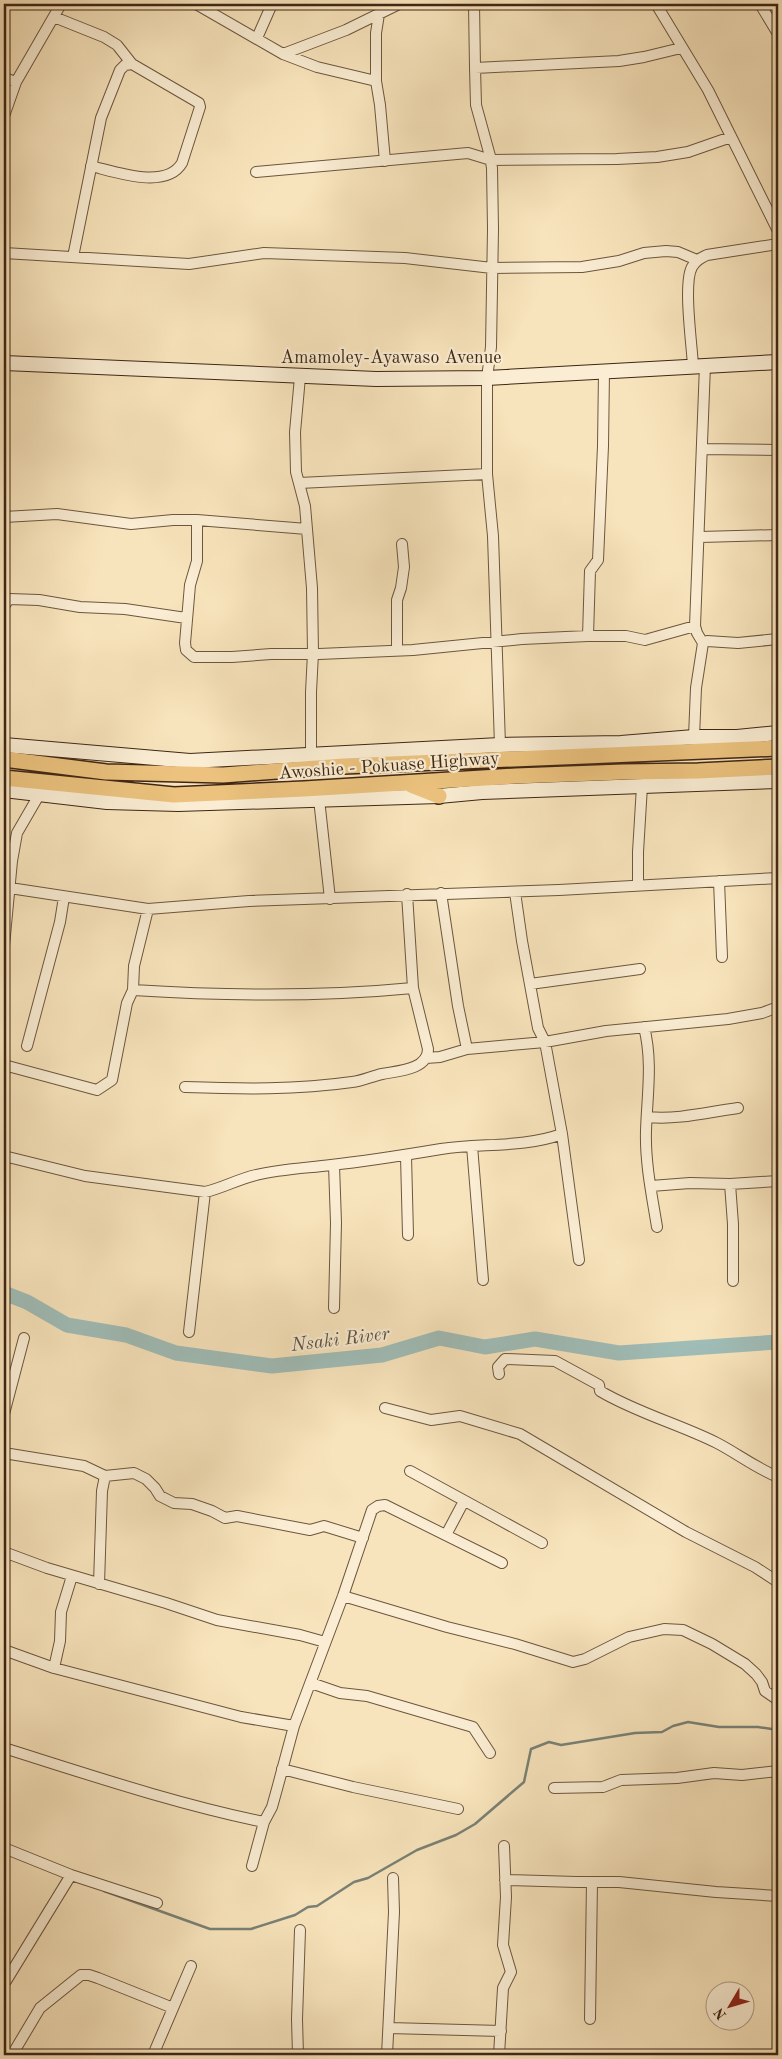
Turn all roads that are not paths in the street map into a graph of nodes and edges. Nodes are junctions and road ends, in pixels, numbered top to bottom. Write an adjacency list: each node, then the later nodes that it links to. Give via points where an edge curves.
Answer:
1 (60, 4): 9 (street)
2 (196, 4): 11 (street)
3 (272, 4): 11 (street)
4 (399, 4): 8 (street)
5 (474, 4): 15 (street)
6 (656, 4): 12 (street)
7 (760, 4): 10 (street)
8 (379, 14): 13 (street); 17 (street)
9 (54, 17): 14 (street, via 104,37 117,45); 18 (street)
10 (778, 34)
11 (257, 38): 13 (street)
12 (682, 48): 15 (street, via 619,61); 20 (street, via 708,90)
13 (284, 54): 17 (street, via 317,67)
14 (132, 64): 23 (street, via 120,70 101,118); 23 (street, via 198,102 200,108 182,163 177,171 150,178)
15 (475, 68): 21 (street, via 476,105)
16 (4, 78): 18 (street)
17 (376, 81): 22 (street)
18 (16, 82): 19 (street)
19 (4, 116)
20 (731, 137): 21 (street, via 688,152 657,157); 25 (street)
21 (491, 160): 22 (street, via 468,153); 30 (street)
22 (385, 161): 24 (street)
23 (91, 166): 28 (street)
24 (256, 172)
25 (778, 231)
26 (778, 244): 29 (street, via 707,255)
27 (4, 253): 28 (street)
28 (73, 257): 30 (street, via 189,264 254,253 274,253 405,258)
29 (697, 260): 30 (street, via 666,251 582,267); 33 (street, via 691,268 688,287)
30 (492, 268): 36 (street, via 491,347)
31 (778, 362): 33 (street, Amamoley-Ayawaso Avenue)
32 (4, 363): 35 (street, Amamoley-Ayawaso Avenue)
33 (699, 366): 34 (street, Amamoley-Ayawaso Avenue); 37 (street)
34 (604, 372): 36 (street, Amamoley-Ayawaso Avenue); 50 (street, via 598,560 590,571)
35 (300, 377): 36 (street, Amamoley-Ayawaso Avenue); 40 (street, via 295,432)
36 (487, 378): 39 (street)
37 (703, 449): 38 (street); 45 (street)
38 (778, 450)
39 (487, 474): 40 (street); 52 (street, via 493,536)
40 (299, 483): 43 (street)
41 (4, 517): 42 (street, via 57,514 130,524)
42 (197, 520): 43 (street); 48 (street, via 197,561)
43 (306, 529): 55 (street, via 312,588)
44 (778, 535): 45 (street)
45 (700, 537): 49 (street)
46 (402, 544): 54 (street, via 404,567 397,600)
47 (4, 606): 48 (street, via 9,599 39,600)
48 (186, 618): 55 (street, via 186,650 194,657)
49 (695, 626): 50 (street, via 645,640 626,636); 53 (street)
50 (588, 636): 52 (street)
51 (778, 639): 53 (street)
52 (495, 642): 54 (street); 59 (street)
53 (702, 643): 57 (street)
54 (398, 650): 55 (street)
55 (313, 653): 61 (street)
56 (778, 733): 57 (street, via 737,737)
57 (694, 736): 59 (street, via 621,743)
58 (4, 745): 61 (street, via 190,761)
59 (500, 745): 61 (street)
60 (778, 748): 62 (main road, Awoshie - Pokuase Highway, via 344,766 223,775 106,772)
61 (310, 755)
62 (4, 759)
63 (778, 767): 66 (main road, Awoshie - Pokuase Highway)
64 (4, 778): 66 (main road, Awoshie - Pokuase Highway, via 174,795)
65 (778, 781): 67 (street)
66 (407, 783): 70 (main road)
67 (642, 786): 70 (street); 74 (street)
68 (4, 790): 69 (street)
69 (39, 795): 71 (street, via 169,804); 75 (street, via 17,833)
70 (439, 796): 71 (street)
71 (319, 799): 80 (street)
72 (778, 878): 73 (street)
73 (719, 881): 74 (street); 83 (street)
74 (638, 886): 76 (street)
75 (10, 888): 79 (street); 82 (street)
76 (515, 892): 77 (street); 85 (street)
77 (441, 893): 78 (street); 92 (street)
78 (407, 894): 80 (street); 86 (street)
79 (64, 897): 81 (street); 91 (street)
80 (330, 899): 81 (street)
81 (148, 909): 87 (street, via 134,966)
82 (4, 946)
83 (722, 957)
84 (640, 969): 85 (street)
85 (530, 984): 90 (street, via 538,1028)
86 (413, 988): 87 (street, via 335,994 256,995); 93 (street, via 428,1050)
87 (133, 990): 94 (street, via 127,1003 112,1080 97,1090)
88 (778, 1007): 89 (street, via 728,1019)
89 (644, 1027): 90 (street); 97 (street, via 649,1056)
90 (545, 1042): 92 (street); 98 (street)
91 (27, 1046)
92 (467, 1049): 93 (street)
93 (426, 1058): 95 (street, via 412,1068 306,1089)
94 (4, 1065)
95 (185, 1087)
96 (738, 1108): 97 (street, via 668,1119)
97 (648, 1117): 105 (street, via 646,1154)
98 (562, 1134): 99 (street, via 507,1146); 109 (street)
99 (472, 1146): 101 (street); 110 (street)
100 (4, 1156): 106 (street, via 85,1176)
101 (406, 1156): 102 (street); 108 (street)
102 (334, 1165): 106 (street, via 255,1174); 112 (street)
103 (778, 1181): 104 (street)
104 (730, 1184): 105 (street); 111 (street)
105 (651, 1186): 107 (street)
106 (205, 1192): 113 (street)
107 (657, 1227)
108 (408, 1235)
109 (578, 1260)
110 (483, 1280)
111 (733, 1281)
112 (334, 1308)
113 (189, 1332)
114 (24, 1338): 117 (street)
115 (500, 1374): 121 (street, via 498,1367 505,1360 555,1362 599,1385 600,1391 618,1402 673,1422)
116 (385, 1408): 129 (street, via 431,1420 460,1416 520,1434)
117 (4, 1414)
118 (4, 1453): 120 (street, via 84,1466)
119 (410, 1470): 122 (street)
120 (106, 1476): 124 (street, via 134,1472 156,1488 160,1496 174,1503 192,1504 225,1518 237,1516 310,1530 324,1526); 130 (street, via 102,1491)
121 (778, 1477)
122 (464, 1501): 123 (street); 125 (street)
123 (446, 1535): 124 (street, via 385,1505 372,1510); 127 (street)
124 (363, 1538): 131 (street)
125 (542, 1543)
126 (4, 1552): 128 (street)
127 (502, 1563)
128 (72, 1576): 130 (street); 134 (street, via 61,1612 60,1641)
129 (778, 1582)
130 (99, 1584): 132 (street, via 217,1620)
131 (343, 1596): 132 (street); 136 (street, via 573,1662 629,1637 664,1629 683,1630 745,1664 762,1682 765,1691)
132 (325, 1642): 135 (street)
133 (4, 1650): 134 (street)
134 (54, 1668): 137 (street, via 241,1717)
135 (311, 1683): 137 (street); 139 (street, via 473,1727)
136 (778, 1700)
137 (294, 1726): 140 (street)
138 (4, 1748): 144 (street, via 134,1789)
139 (490, 1753)
140 (282, 1769): 143 (street); 144 (street, via 272,1807)
141 (778, 1771): 142 (street, via 621,1780 603,1787)
142 (554, 1788)
143 (458, 1809)
144 (264, 1822): 147 (street)
145 (504, 1846): 150 (street)
146 (4, 1848): 148 (street)
147 (252, 1866)
148 (71, 1875): 153 (street); 156 (street)
149 (393, 1878): 159 (street)
150 (505, 1880): 151 (street); 160 (street, via 503,1945 511,1972 503,1988)
151 (592, 1882): 152 (street); 158 (street)
152 (778, 1896)
153 (157, 1903)
154 (300, 1930): 163 (street, via 296,2020)
155 (191, 1966): 157 (street)
156 (6, 1980)
157 (173, 2008): 161 (street, via 98,1978 82,1975 40,2008); 162 (street)
158 (590, 2019)
159 (389, 2028): 160 (street); 164 (street)
160 (501, 2031): 165 (street)
161 (12, 2055)
162 (153, 2055)
163 (298, 2055)
164 (387, 2055)
165 (499, 2055)

